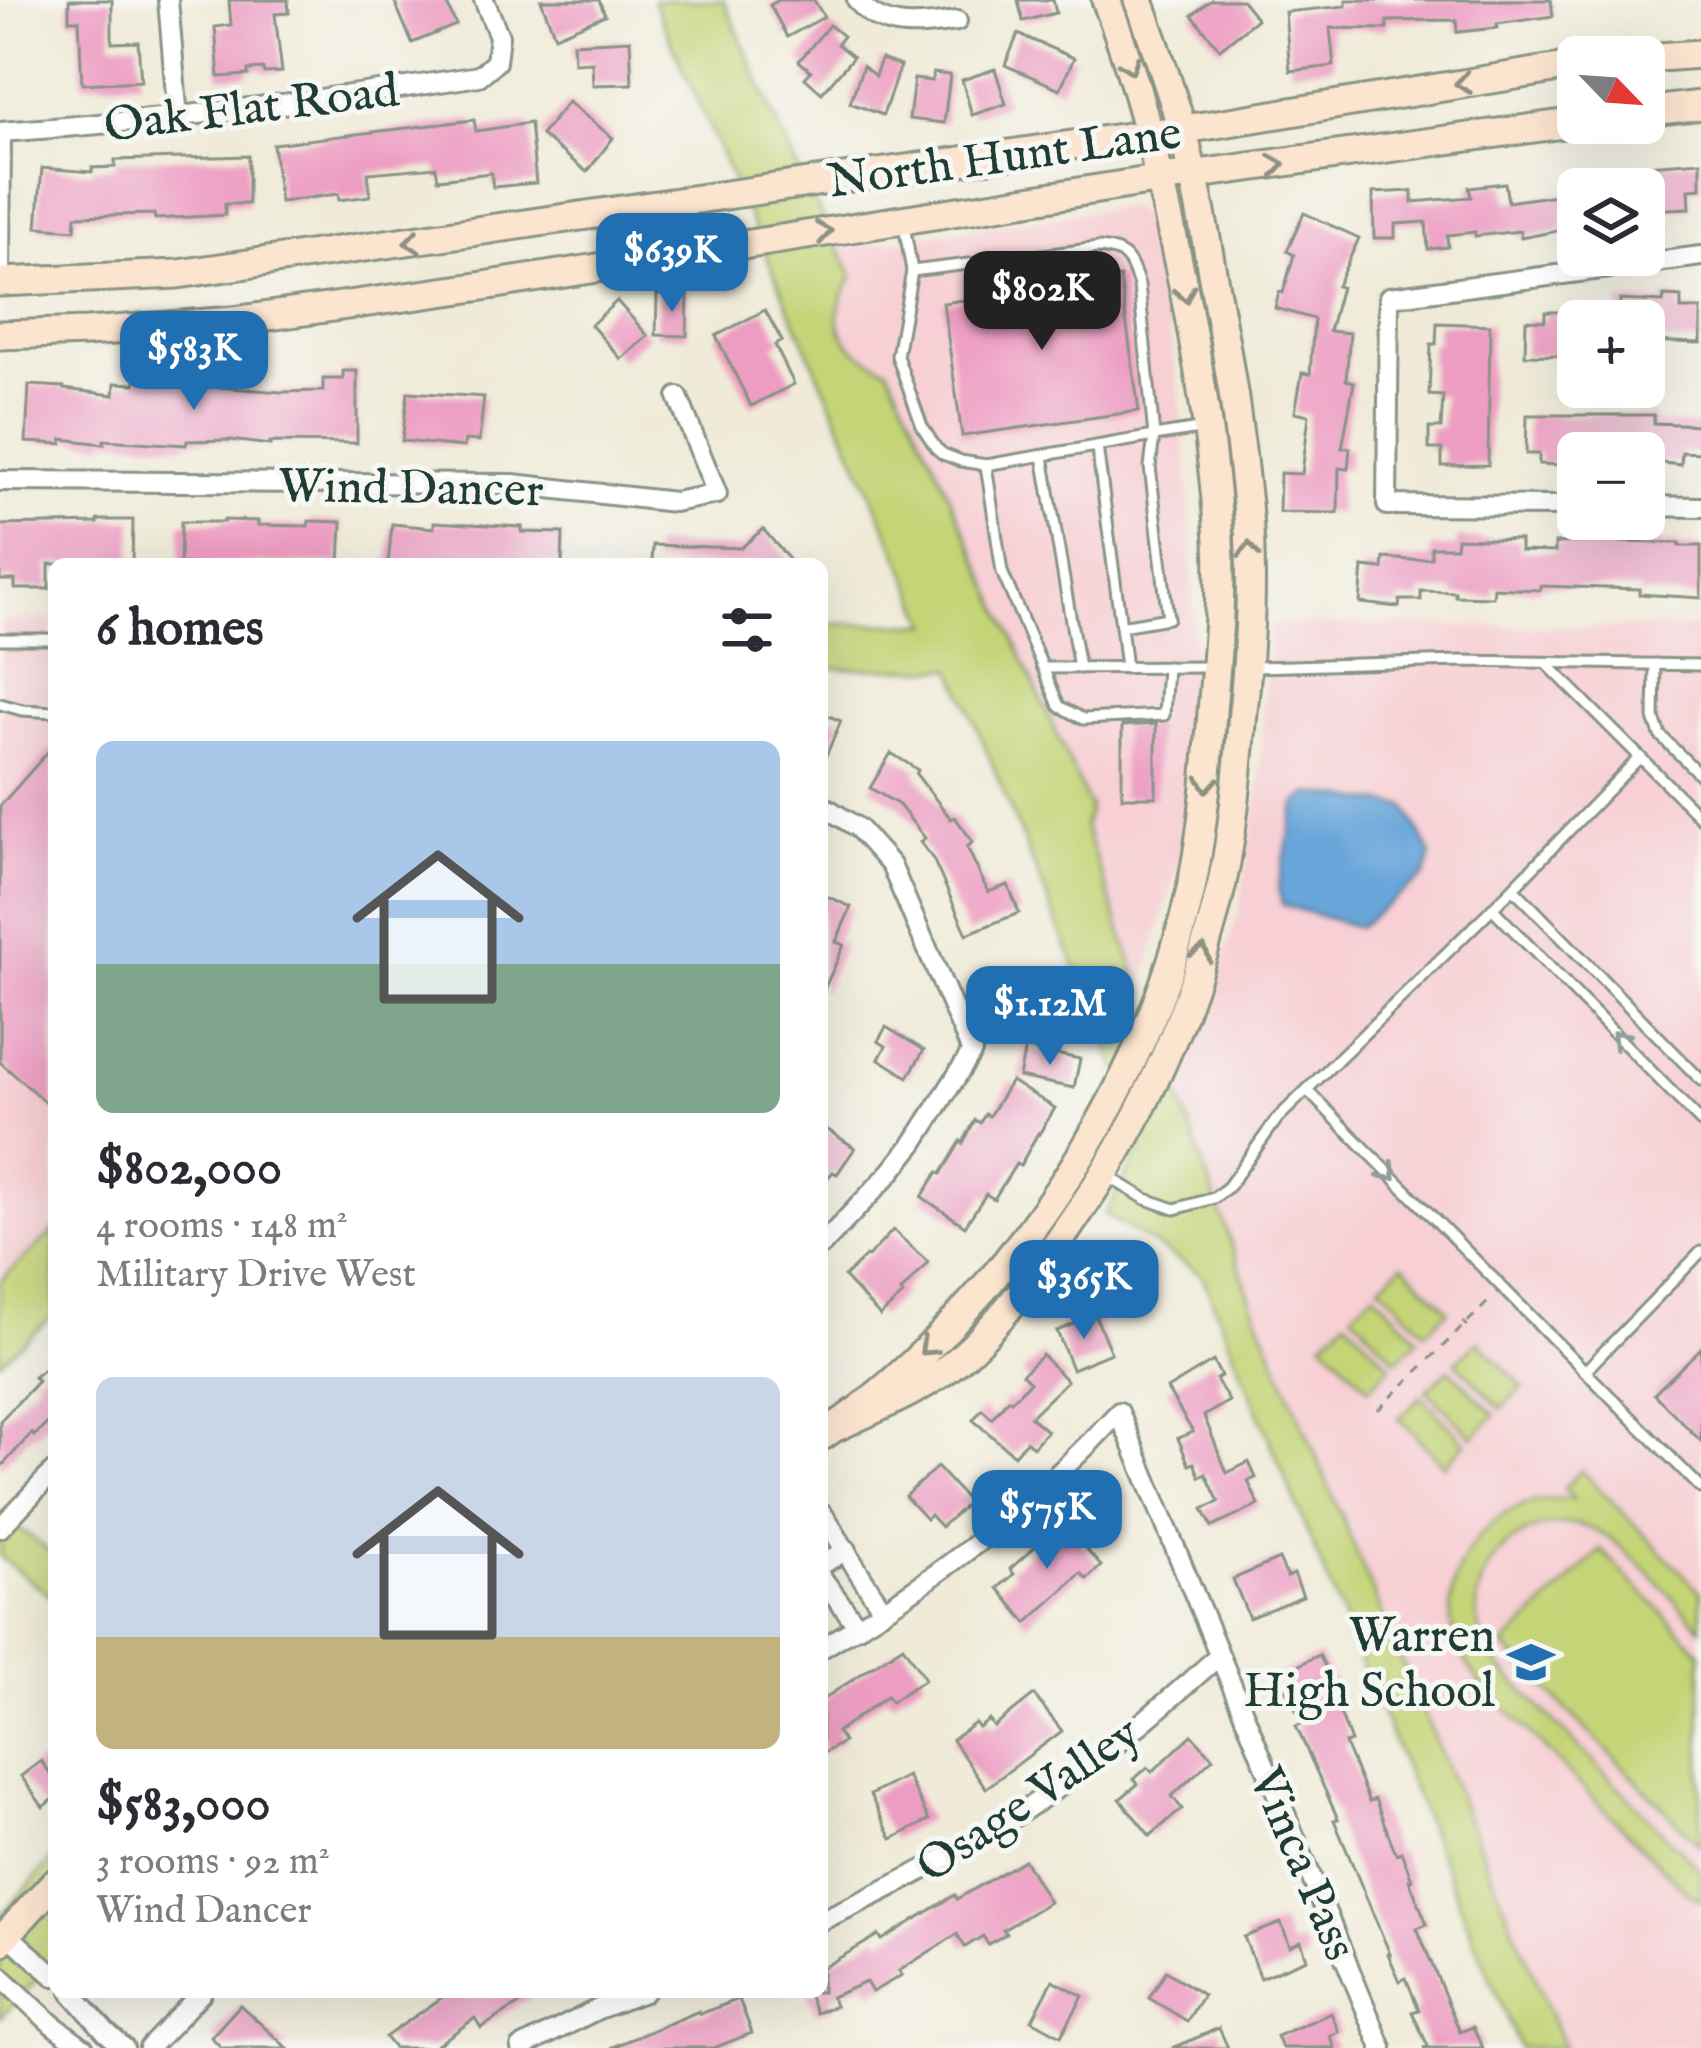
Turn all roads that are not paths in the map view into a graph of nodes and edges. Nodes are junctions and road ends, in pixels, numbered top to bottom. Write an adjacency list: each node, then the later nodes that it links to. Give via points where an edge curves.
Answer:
1 (168, 0): 12 (street)
2 (484, 0): 12 (street, Oak Flat Road, via 499,36 496,62 479,76)
3 (857, 0): 6 (street, via 887,23)
4 (1106, 0): 16 (main road, one-way to 16)
5 (1139, 0): 14 (main road)
6 (957, 21)
7 (1701, 53): 8 (main road)
8 (1665, 56)
9 (1557, 68): 14 (main road, North Hunt Lane, one-way to 14)
10 (1701, 105): 11 (main road)
11 (1665, 109)
12 (178, 118): 15 (street, Oak Flat Road)
13 (1557, 125): 17 (main road, North Hunt Lane, one-way to 13)
14 (1182, 129): 16 (main road, North Hunt Lane); 17 (main road)
15 (0, 132): 19 (street)
16 (1150, 133): 18 (main road); 22 (main road, North Hunt Lane)
17 (1193, 176): 18 (main road, North Hunt Lane); 43 (main road, one-way to 17, via 1247,506)
18 (1161, 179): 20 (main road, North Hunt Lane); 27 (main road, one-way to 27)
19 (0, 193): 24 (street)
20 (903, 220): 22 (main road, North Hunt Lane, one-way to 20); 23 (lane)
21 (1701, 256): 33 (street, via 1390,297 1387,505)
22 (472, 261): 24 (main road, North Hunt Lane, one-way to 24); 25 (main road, North Hunt Lane, via 233,321)
23 (912, 272): 28 (lane, via 1098,248 1123,254 1139,285); 31 (lane, via 897,356 922,426 943,454)
24 (0, 282)
25 (0, 335)
26 (678, 397): 32 (street, Wind Dancer, via 717,494 697,500 513,484)
27 (1206, 427): 28 (lane); 42 (main road, via 1219,541)
28 (1154, 436): 29 (lane); 36 (lane, via 1150,467 1168,618)
29 (1097, 446): 30 (lane); 36 (lane)
30 (1043, 455): 31 (lane); 45 (lane)
31 (986, 465): 44 (lane, via 1002,572)
32 (0, 481)
33 (1557, 506)
34 (1665, 506): 35 (street)
35 (1701, 507)
36 (1121, 626): 46 (lane)
37 (0, 639): 38 (lane)
38 (48, 639)
39 (1546, 663): 40 (lane); 43 (lane); 50 (lane)
40 (1655, 664): 41 (lane); 51 (lane, via 1660,735)
41 (1701, 664)
42 (1216, 667): 43 (street); 47 (lane); 59 (main road, one-way to 59, via 1207,791 1174,947 1133,1056)
43 (1248, 667): 60 (main road, one-way to 43, via 1160,1068 1202,956 1224,870)
44 (1043, 668): 45 (lane); 47 (lane, via 1059,706 1083,718 1164,715)
45 (1079, 668): 46 (lane)
46 (1126, 668): 47 (lane)
47 (1167, 668)
48 (0, 704): 49 (lane)
49 (48, 712)
50 (1640, 757): 53 (lane); 54 (lane)
51 (1701, 776)
52 (828, 809): 61 (street, via 891,865 972,1052 914,1143)
53 (1701, 818)
54 (1513, 888): 55 (lane); 56 (lane)
55 (1492, 908): 57 (lane); 58 (lane, one-way to 55)
56 (1701, 1080)
57 (1307, 1090): 60 (lane, via 1214,1198 1175,1209); 63 (lane, one-way to 63)
58 (1701, 1122)
59 (1079, 1159): 60 (lane); 64 (main road, one-way to 64, via 972,1303)
60 (1103, 1174): 64 (main road, via 1064,1236 956,1362)
61 (828, 1239)
62 (1701, 1252): 63 (lane)
63 (1586, 1371): 66 (lane)
64 (830, 1431)
65 (48, 1477): 68 (street)
66 (1701, 1488)
67 (828, 1522): 69 (street)
68 (0, 1528)
69 (847, 1550): 70 (street); 72 (street)
70 (828, 1561)
71 (828, 1586): 73 (street)
72 (884, 1610): 73 (street); 75 (street, Vinca Pass, via 1019,1511 1119,1412)
73 (858, 1627): 74 (street)
74 (828, 1644)
75 (1219, 1656): 77 (street, Osage Valley, via 1106,1752 992,1832); 89 (street, Vinca Pass)
76 (48, 1889): 78 (main road)
77 (828, 1917)
78 (2, 1934): 79 (street)
79 (48, 1971)
80 (0, 1976): 85 (street)
81 (76, 1998): 84 (street)
82 (196, 1998): 87 (street)
83 (628, 1998): 88 (street)
84 (92, 2015): 85 (street); 86 (street)
85 (78, 2043)
86 (124, 2048)
87 (149, 2048)
88 (521, 2048)
89 (1382, 2048)

